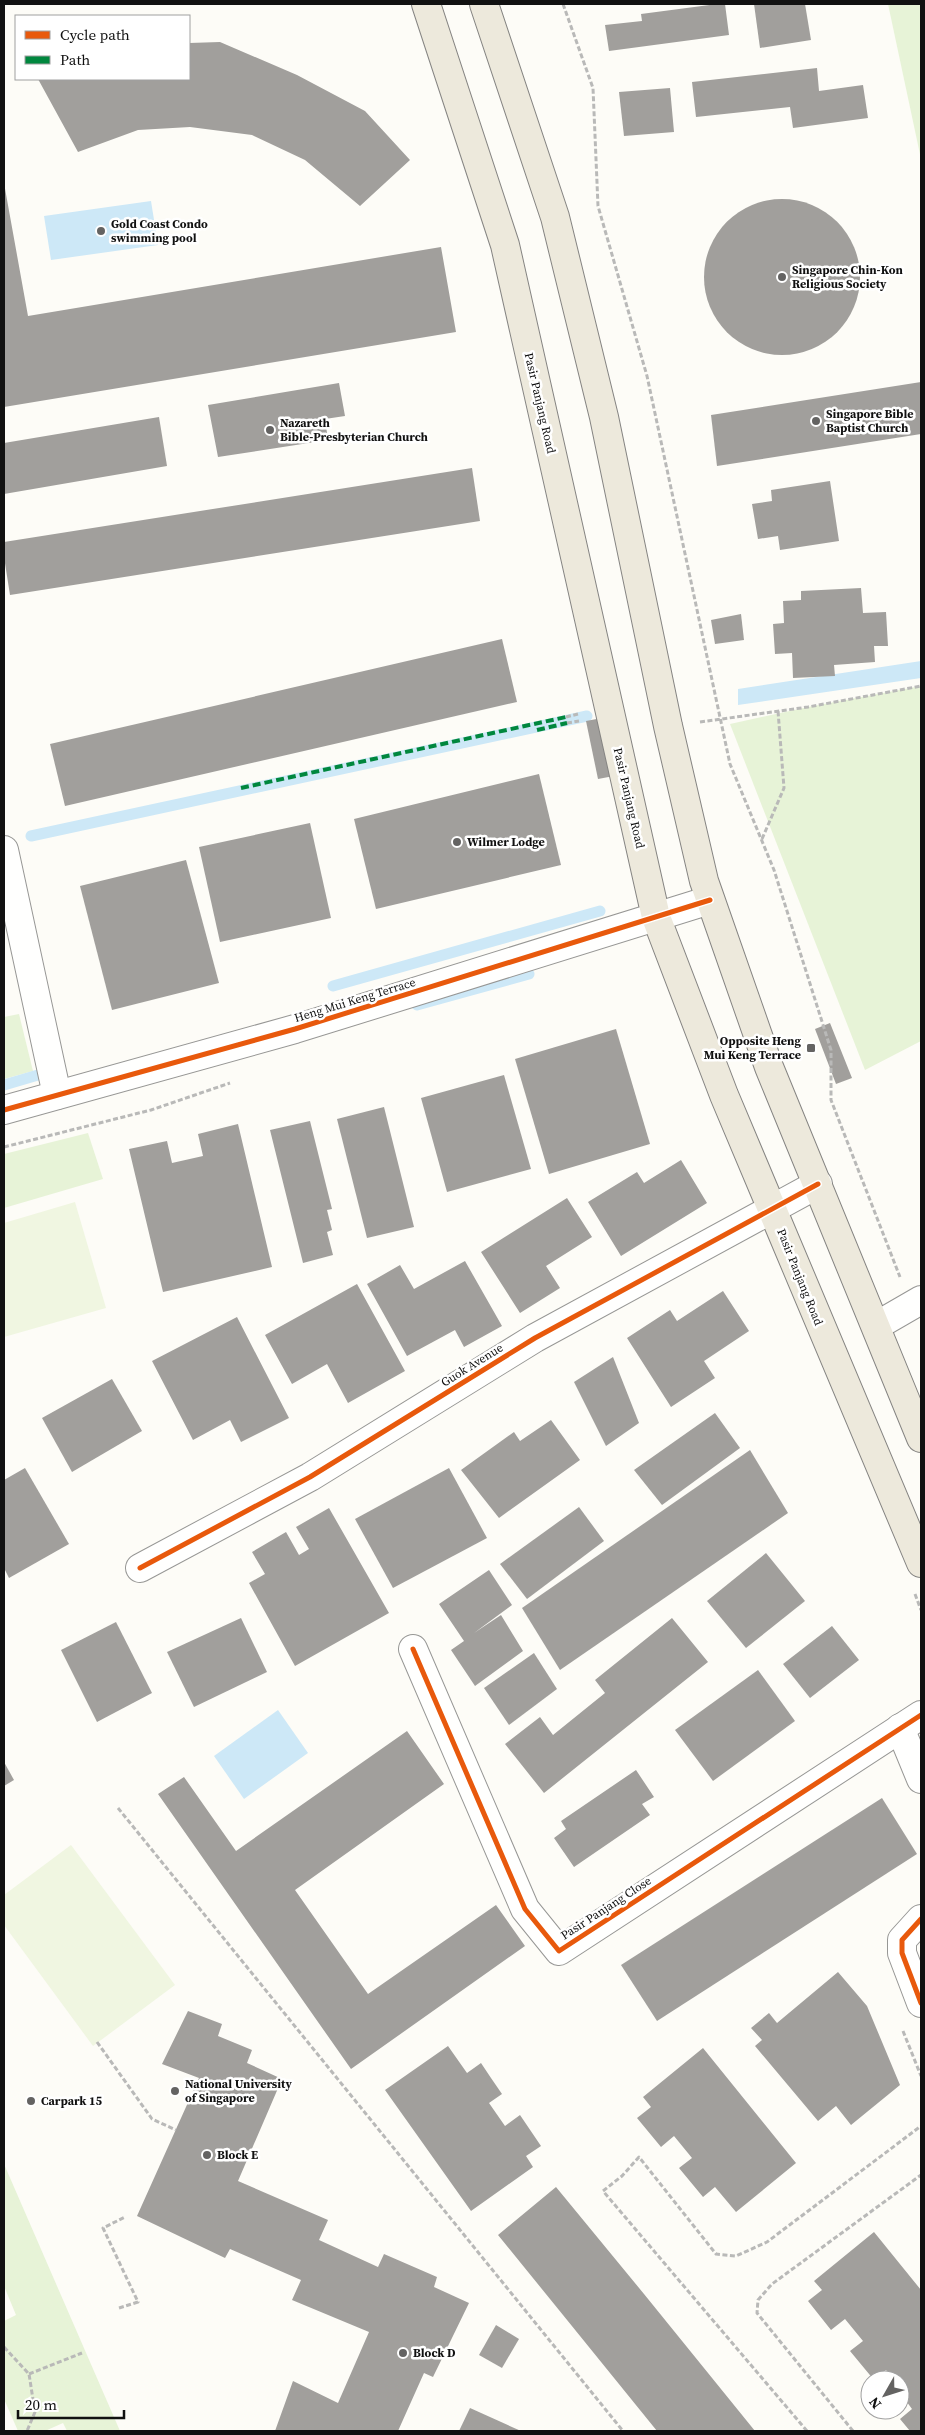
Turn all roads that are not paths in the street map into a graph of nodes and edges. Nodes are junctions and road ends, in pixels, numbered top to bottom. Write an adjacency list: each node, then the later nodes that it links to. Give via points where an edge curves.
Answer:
1 (426, 4): 5 (main road, Pasir Panjang Road, via 505,245)
2 (484, 4): 4 (main road, via 555,217 604,417 696,855)
3 (4, 850): 6 (street)
4 (710, 900): 5 (street, Heng Mui Keng Terrace); 8 (main road, via 769,1067)
5 (656, 917): 6 (street, Heng Mui Keng Terrace, via 294,1029); 9 (main road, Pasir Panjang Road)
6 (57, 1095): 7 (street, Heng Mui Keng Terrace)
7 (4, 1110)
8 (818, 1184): 9 (street, Guok Avenue); 11 (main road)
9 (772, 1210): 13 (main road, Pasir Panjang Road); 14 (street, Guok Avenue, via 535,1338 310,1476)
10 (916, 1303): 11 (street)
11 (876, 1326): 12 (main road)
12 (921, 1438)
13 (921, 1563)
14 (140, 1568)
15 (413, 1649): 16 (street, Pasir Panjang Close, via 525,1909 559,1951)
16 (911, 1722): 17 (street)
17 (921, 1779)
18 (921, 1919): 19 (street, via 902,1940 902,1952)
19 (921, 2003)

